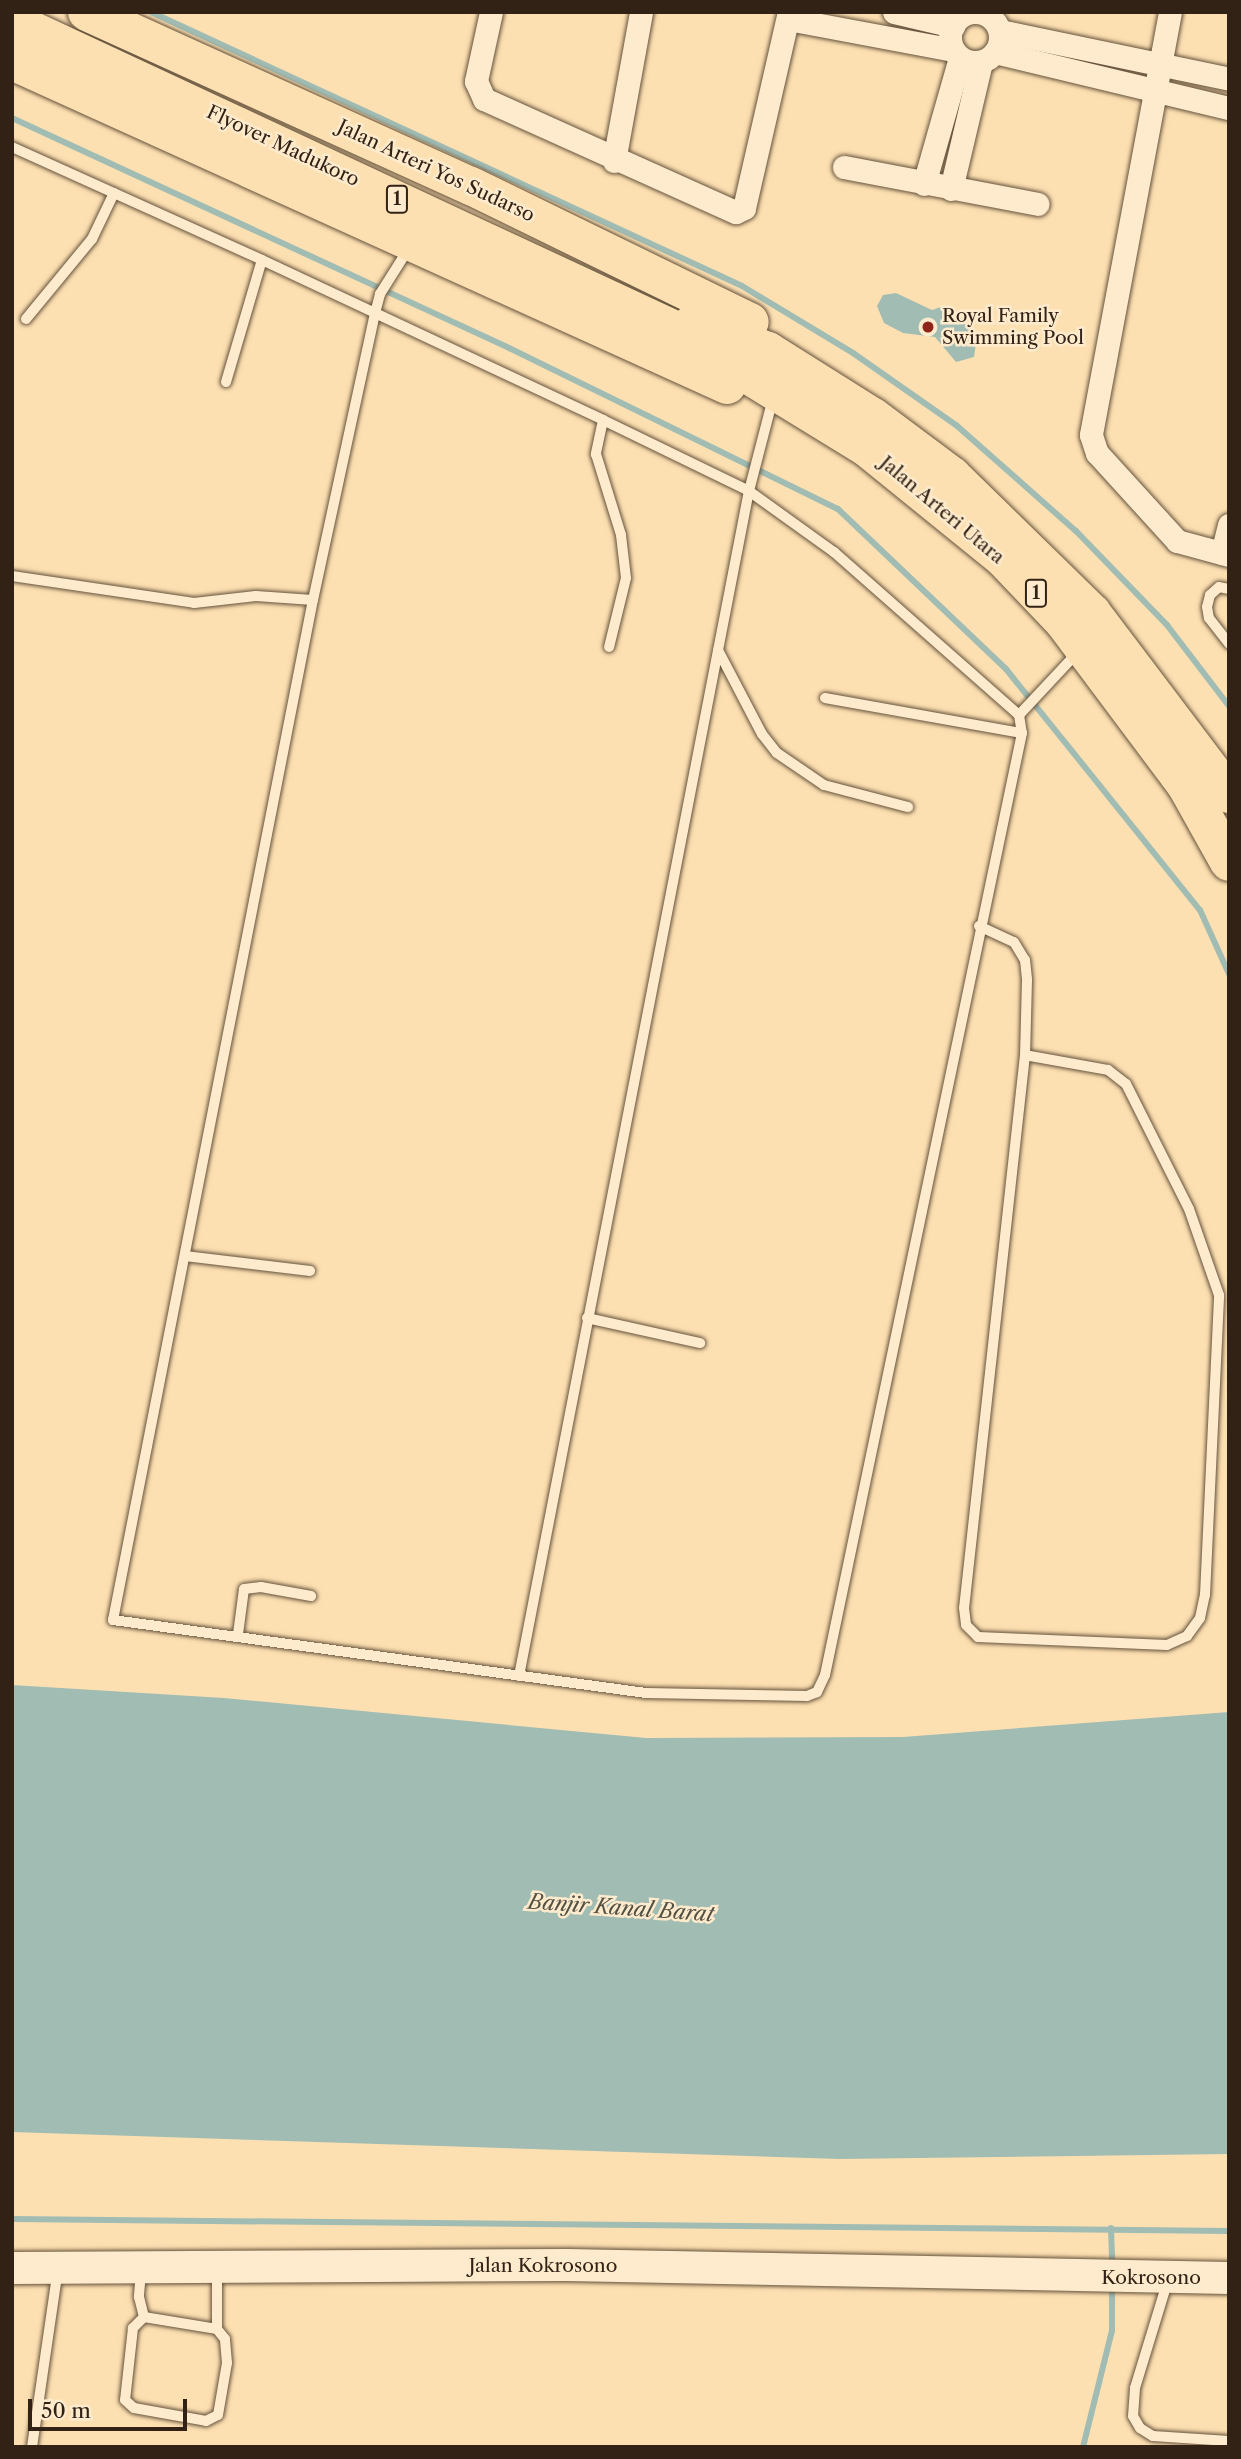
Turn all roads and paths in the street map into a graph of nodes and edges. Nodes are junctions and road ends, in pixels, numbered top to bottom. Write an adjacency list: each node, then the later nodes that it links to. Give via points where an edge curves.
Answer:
1 (21, 12): 27 (highway, Flyover Madukoro / 1, via 680,318)
2 (88, 12): 27 (highway, Jalan Arteri Yos Sudarso, via 471,186 749,320)
3 (491, 12): 17 (street, via 476,81 480,94)
4 (641, 12): 17 (street)
5 (894, 12): 8 (street)
6 (1170, 12): 12 (street)
7 (789, 16): 10 (street); 17 (street, via 741,212)
8 (958, 18): 10 (street); 10 (street, via 971,13)
9 (12, 21): 29 (highway, Flyover Madukoro / 1, via 675,330)
10 (981, 40): 12 (street); 14 (street); 19 (street); 20 (street)
11 (12, 61): 23 (highway)
12 (1159, 66): 13 (street); 14 (street)
13 (1229, 79)
14 (1152, 93): 15 (street); 33 (street, via 1091,435 1097,453 1177,541)
15 (1229, 108)
16 (12, 147): 21 (lane)
17 (614, 160)
18 (844, 167): 19 (street)
19 (924, 184): 20 (street)
20 (951, 189): 22 (street)
21 (114, 193): 24 (lane); 26 (lane, via 92,239)
22 (1038, 204)
23 (410, 246): 25 (lane, via 380,294); 29 (highway)
24 (262, 260): 25 (lane); 28 (lane)
25 (375, 313): 30 (lane); 36 (lane)
26 (26, 319)
27 (768, 351): 44 (highway, Jalan Arteri Utara / 1, via 884,425 1005,523 1093,613)
28 (226, 382)
29 (770, 406): 31 (lane); 40 (highway, Jalan Arteri Utara / 1, via 834,426 916,484 1003,558)
30 (603, 420): 31 (lane); 38 (lane, via 596,454 621,534 626,578)
31 (748, 491): 39 (lane); 42 (lane, via 834,552)
32 (1229, 525): 33 (street)
33 (1226, 554)
34 (12, 576): 36 (lane, via 194,603 256,596)
35 (1229, 589): 37 (lane, via 1219,587 1210,595 1207,607 1209,618)
36 (313, 600): 49 (lane)
37 (1229, 644)
38 (609, 647)
39 (718, 650): 45 (lane, via 762,734 778,753 824,785); 51 (lane)
40 (1071, 659): 42 (lane); 46 (highway, Jalan Arteri Utara / 1, via 1186,785)
41 (825, 698): 43 (lane)
42 (1019, 715): 43 (lane)
43 (1022, 733): 47 (lane)
44 (1229, 794)
45 (908, 807)
46 (1229, 862)
47 (979, 926): 48 (lane, via 1014,942 1025,960); 55 (lane, via 822,1684 807,1696 739,1698 646,1693)
48 (1025, 1055): 48 (lane, via 965,1594 967,1625 978,1637 1167,1645 1187,1636 1200,1618 1205,1595 1219,1295 1189,1209 1126,1084 1108,1070)
49 (185, 1256): 50 (lane); 54 (lane, via 113,1620)
50 (310, 1271)
51 (586, 1318): 52 (lane); 55 (lane)
52 (701, 1343)
53 (312, 1596): 54 (lane, via 261,1587 244,1589)
54 (239, 1634): 55 (lane)
55 (519, 1676)
56 (217, 2267): 58 (street, Jalan Kokrosono); 60 (street, Jalan Kokrosono, via 567,2264); 64 (lane)
57 (12, 2268): 59 (street, Jalan Kokrosono)
58 (141, 2268): 59 (street, Jalan Kokrosono); 63 (lane, via 139,2297)
59 (58, 2269): 66 (lane)
60 (1073, 2278): 61 (street, Kokrosono)
61 (1168, 2278): 62 (street, Kokrosono); 65 (lane, via 1135,2388 1133,2416 1140,2428 1153,2436)
62 (1229, 2278)
63 (144, 2317): 64 (lane); 64 (lane, via 133,2328 125,2400 134,2408 206,2421 218,2415 227,2363 225,2339)
64 (217, 2329)
65 (1229, 2441)
66 (32, 2447)

